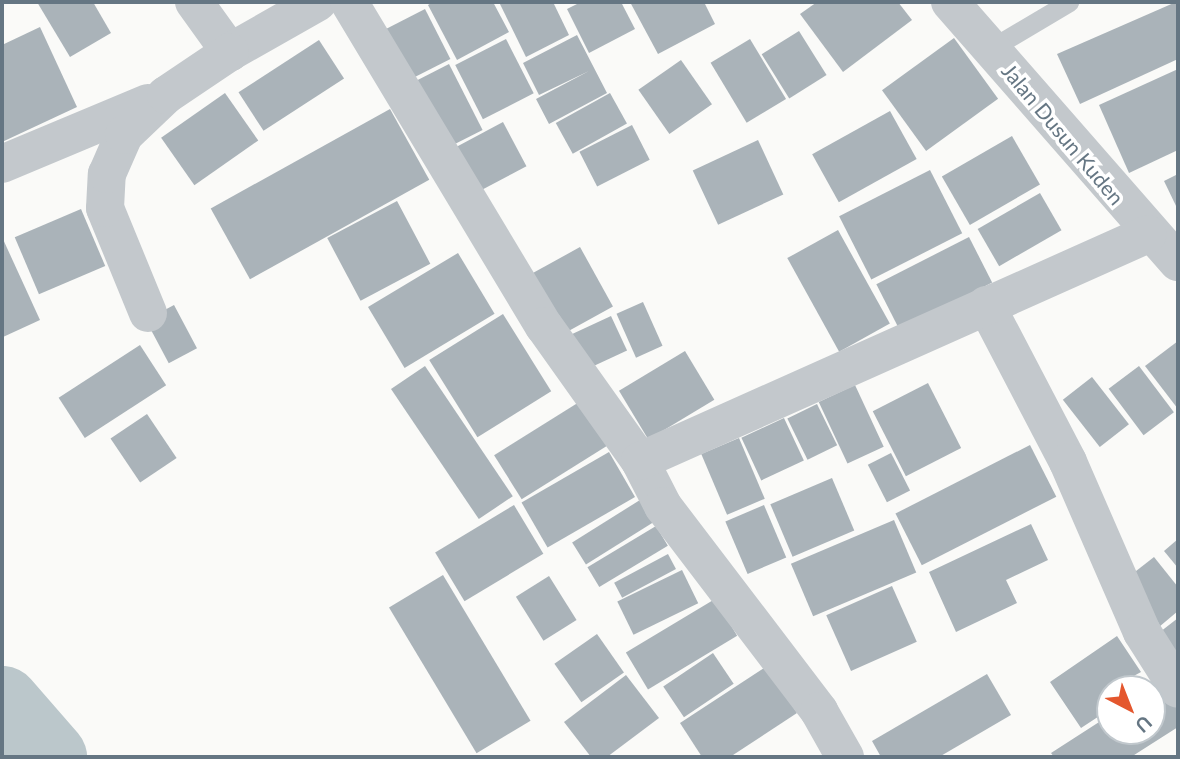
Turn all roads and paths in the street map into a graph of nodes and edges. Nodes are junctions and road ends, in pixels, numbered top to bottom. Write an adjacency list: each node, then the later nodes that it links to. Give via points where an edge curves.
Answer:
1 (194, 2): 7 (street)
2 (318, 2): 7 (street)
3 (349, 2): 14 (street, via 503,261)
4 (950, 2): 6 (street, Jalan Dusun Kuden)
5 (1069, 2): 6 (lane)
6 (990, 49): 10 (street, Jalan Dusun Kuden)
7 (230, 52): 8 (street)
8 (166, 95): 9 (street); 13 (street, via 124,135 107,174 105,208)
9 (2, 164)
10 (1148, 234): 11 (street, Jalan Dusun Kuden); 12 (street)
11 (1178, 262)
12 (986, 305): 14 (street, via 930,336); 15 (street, via 1068,462 1142,632)
13 (148, 313)
14 (640, 461): 16 (street, via 663,506 819,711)
15 (1178, 689)
16 (845, 757)

